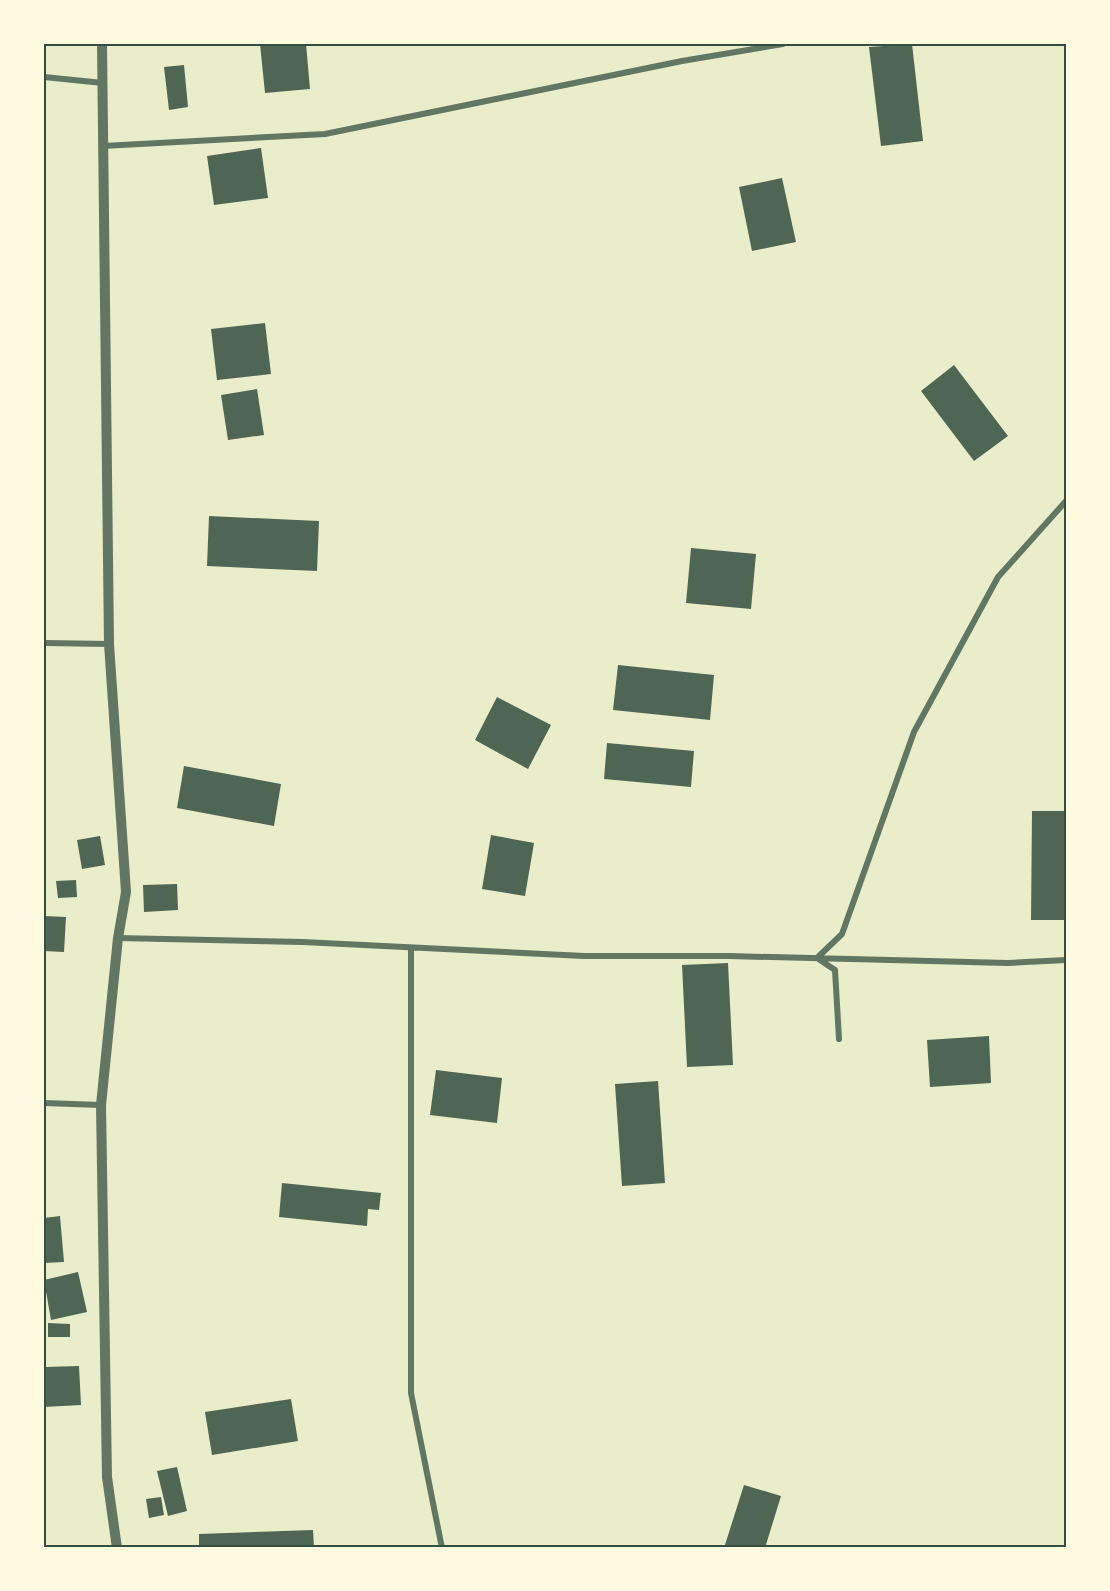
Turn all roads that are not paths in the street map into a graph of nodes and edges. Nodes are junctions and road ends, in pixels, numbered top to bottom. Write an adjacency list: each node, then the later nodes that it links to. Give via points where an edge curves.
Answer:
1 (102, 44): 4 (street)
2 (783, 44): 5 (street, via 325,134)
3 (44, 77): 4 (street)
4 (103, 83): 5 (street)
5 (103, 146): 8 (street)
6 (1066, 501): 11 (street, via 998,577 920,721 842,934)
7 (44, 643): 8 (street)
8 (109, 644): 9 (street, via 126,892)
9 (118, 938): 10 (street); 15 (street)
10 (411, 948): 11 (street, via 584,956); 17 (street, via 411,1393)
11 (817, 958): 12 (street, via 1008,963); 13 (street, via 835,970)
12 (1066, 960)
13 (839, 1040)
14 (44, 1103): 15 (street)
15 (101, 1105): 16 (street, via 107,1477)
16 (117, 1548)
17 (442, 1548)

